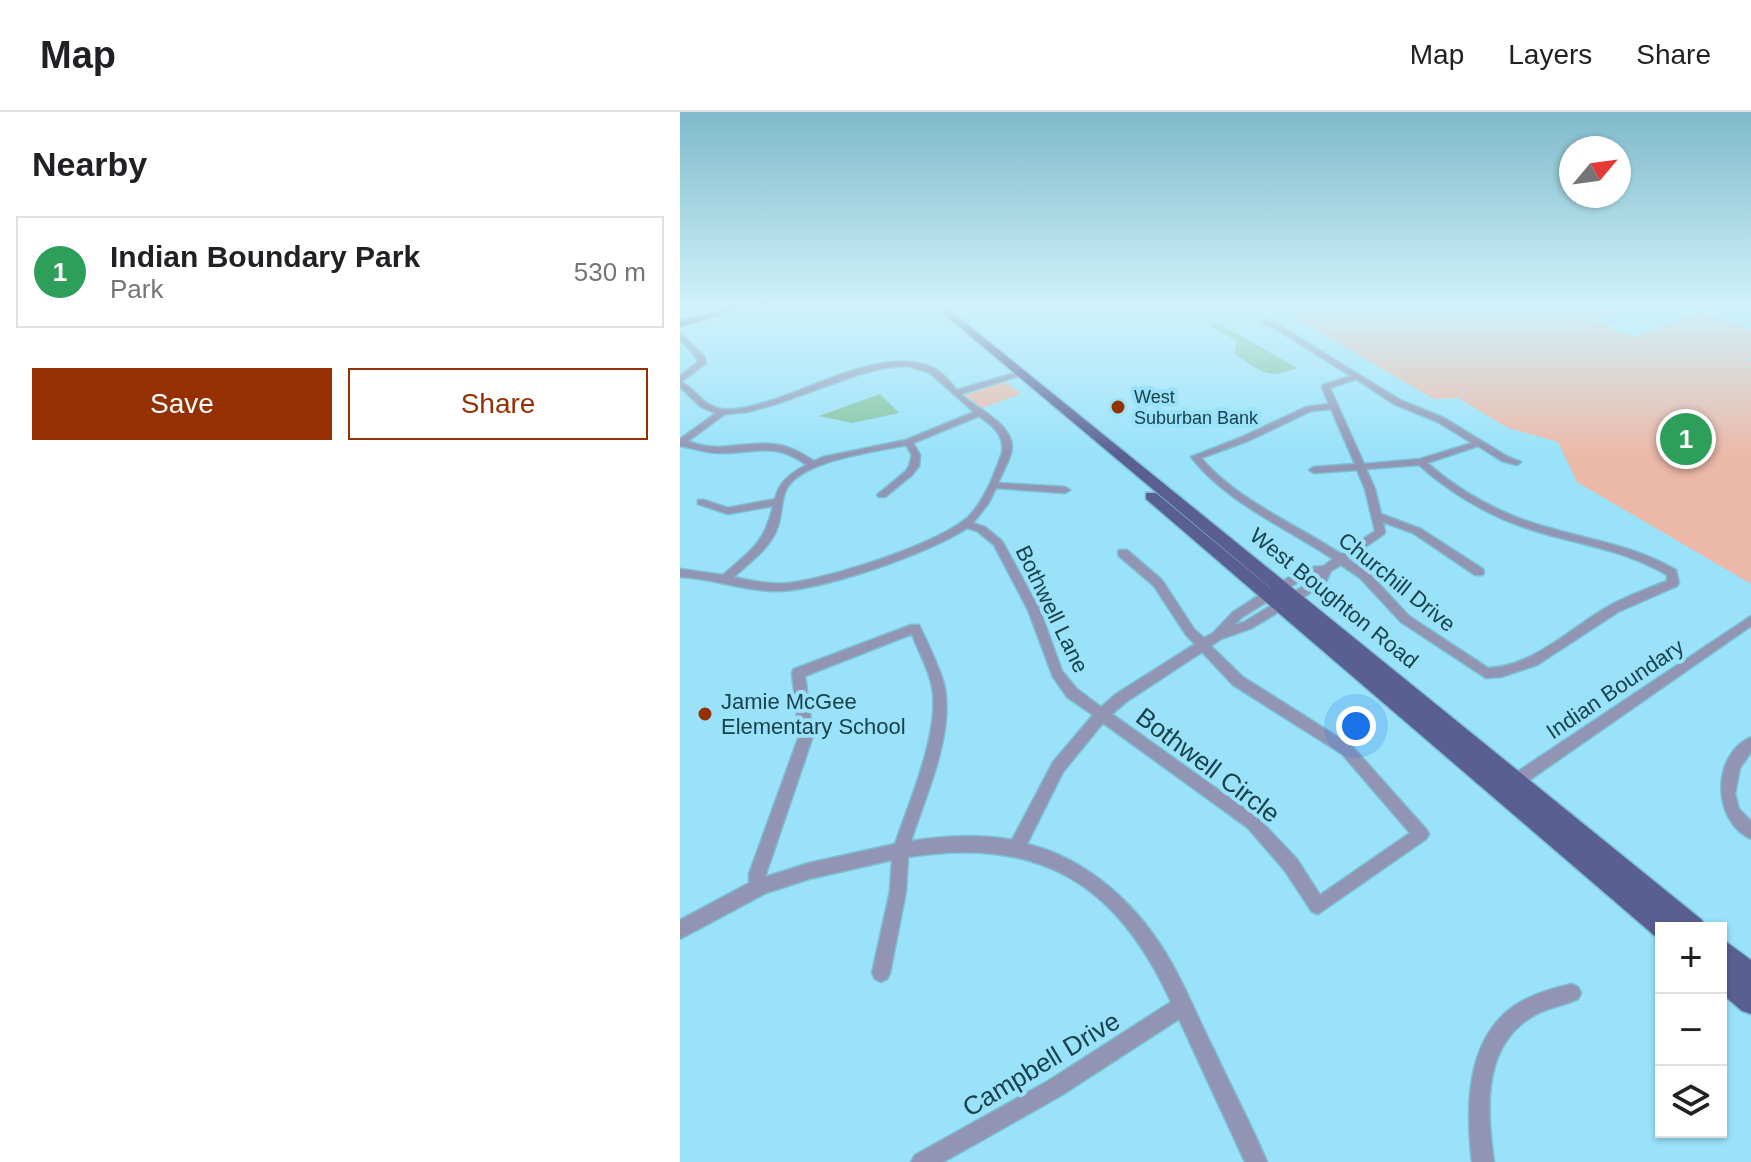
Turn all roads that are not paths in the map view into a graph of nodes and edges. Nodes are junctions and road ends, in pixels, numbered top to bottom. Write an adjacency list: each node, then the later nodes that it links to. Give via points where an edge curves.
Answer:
1 (700, 357): 7 (street, via 702,363)
2 (991, 357): 5 (main road, West Boughton Road)
3 (994, 357): 5 (main road, West Boughton Road)
4 (1325, 357): 6 (street)
5 (1014, 375): 8 (street); 32 (main road, West Boughton Road)
6 (1356, 377): 9 (street, via 1326,387); 14 (street)
7 (680, 382): 10 (street, via 701,406)
8 (955, 393): 10 (street, via 927,368 889,365 767,405); 11 (street)
9 (1333, 406): 18 (street); 28 (street, Churchill Drive, via 1309,409 1195,457 1273,520)
10 (723, 412): 13 (street)
11 (979, 413): 12 (street); 20 (street, via 1003,431 1008,443)
12 (908, 442): 17 (street); 22 (street, via 916,455 914,466)
13 (681, 443): 17 (street, via 705,450 779,446)
14 (1480, 443): 15 (street); 16 (street)
15 (1421, 462): 18 (street); 28 (street, Churchill Drive, via 1471,501 1545,530 1640,555 1672,573 1673,583 1607,612 1563,643 1499,674 1486,673 1405,619)
16 (1517, 462)
17 (812, 464): 24 (street, via 790,479)
18 (1361, 465): 19 (street); 25 (street)
19 (1314, 470)
20 (992, 485): 21 (street); 26 (street)
21 (1065, 490)
22 (882, 495)
23 (701, 502): 24 (street, via 728,511)
24 (777, 502): 31 (street, via 764,544)
25 (1376, 516): 28 (street, via 1380,532); 29 (street, via 1417,531)
26 (966, 524): 31 (street, via 929,545 807,584 764,587); 35 (street, Bothwell Lane, via 998,543 1034,610 1057,673 1072,693)
27 (1123, 553): 34 (street, via 1158,583)
28 (1343, 560): 32 (street, via 1327,569 1321,581)
29 (1479, 572)
30 (680, 573): 31 (street)
31 (725, 579)
32 (1280, 597): 34 (street, via 1248,625); 37 (main road, West Boughton Road)
33 (1751, 620): 37 (street, Indian Boundary)
34 (1202, 645): 35 (street, via 1134,687); 35 (street, Bothwell Circle, via 1238,681 1347,750 1421,834 1318,906 1262,831)
35 (1101, 715): 40 (street, via 1058,767)
36 (1751, 743): 38 (street, via 1728,776 1733,813)
37 (1509, 787): 42 (main road, West Boughton Road); 43 (main road, West Boughton Road)
38 (1751, 831)
39 (901, 849): 40 (street, via 954,843); 41 (street); 41 (street, via 936,742 939,713 939,687 915,628 798,673 806,736 757,874); 46 (street)
40 (1016, 849): 51 (street, via 1058,863 1097,886 1153,949)
41 (757, 888): 44 (street)
42 (1656, 922)
43 (1686, 922)
44 (680, 930)
45 (1727, 955): 47 (main road)
46 (881, 973)
47 (1751, 975)
48 (1727, 982): 50 (main road)
49 (1572, 993): 54 (street, via 1532,1003 1494,1041 1478,1095)
50 (1751, 1002)
51 (1183, 1005): 52 (street, Campbell Drive, via 1098,1064); 53 (street)
52 (922, 1162)
53 (1256, 1162)
54 (1483, 1162)

